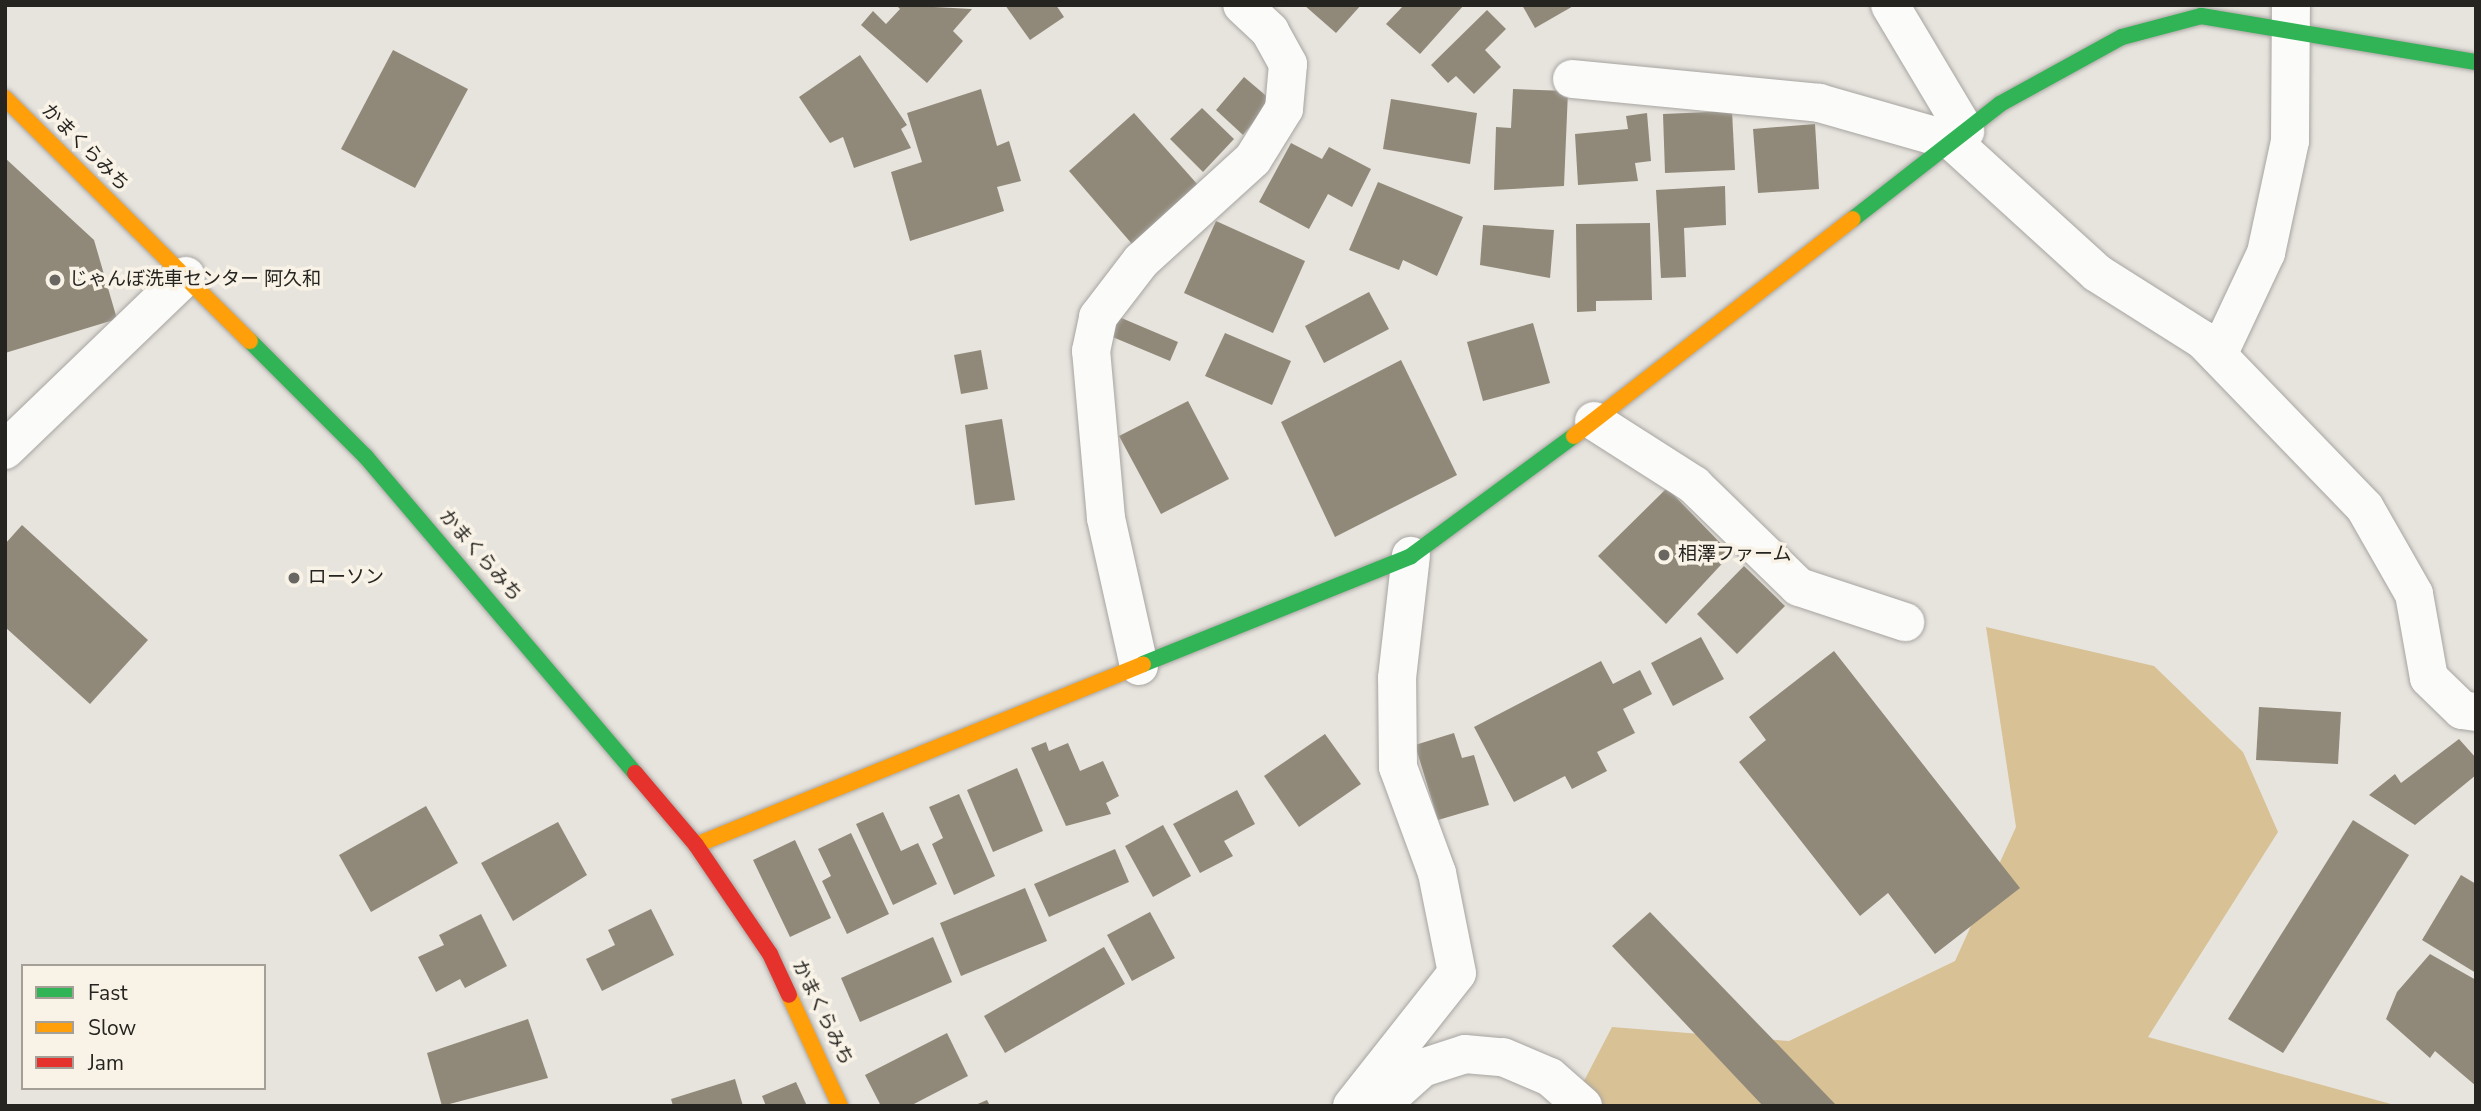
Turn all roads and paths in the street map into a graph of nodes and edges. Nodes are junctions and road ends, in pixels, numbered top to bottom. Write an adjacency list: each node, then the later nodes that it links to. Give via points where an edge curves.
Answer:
1 (1242, 5): 14 (street, via 1270,30 1288,64 1284,109 1253,159 1141,261 1098,317 1091,351 1106,517)
2 (1890, 5): 7 (street)
3 (2293, 18): 4 (street); 7 (street, via 2202,16 2122,37 2000,103); 9 (street, via 2290,141 2266,253)
4 (2476, 62)
5 (1572, 79): 7 (street, via 1819,103)
6 (5, 98): 8 (street, かまくらみち)
7 (1959, 136): 9 (street, via 2097,273); 10 (street)
8 (186, 276): 11 (street); 16 (street, かまくらみち, via 366,457)
9 (2218, 355): 15 (street, via 2365,508 2414,594 2429,678 2462,710)
10 (1594, 421): 12 (street); 13 (street, via 1694,485 1798,587)
11 (5, 450)
12 (1411, 556): 14 (street); 18 (street, via 1397,678 1398,766 1437,873 1457,973)
13 (1905, 622)
14 (1139, 666): 16 (street)
15 (2476, 712)
16 (696, 845): 17 (street, かまくらみち, via 770,954 828,1067)
17 (840, 1106)
18 (1352, 1106)
19 (1380, 1106): 20 (street, via 1422,1068 1465,1054 1503,1057 1550,1077)
20 (1583, 1106)

